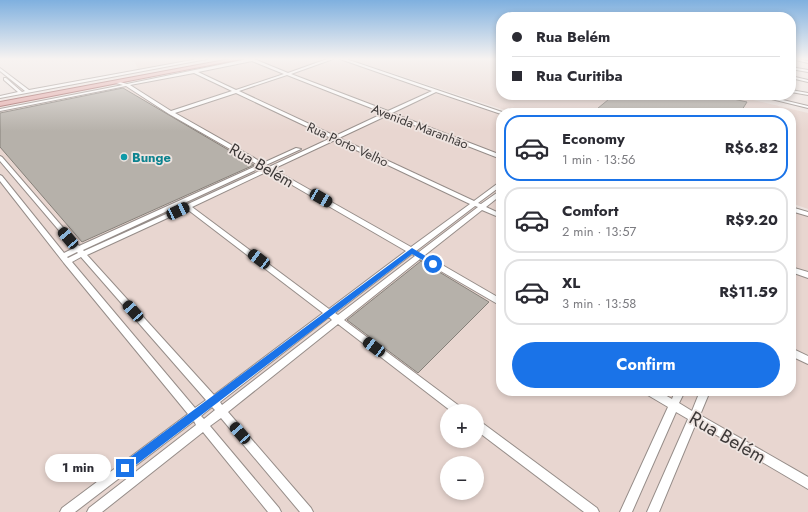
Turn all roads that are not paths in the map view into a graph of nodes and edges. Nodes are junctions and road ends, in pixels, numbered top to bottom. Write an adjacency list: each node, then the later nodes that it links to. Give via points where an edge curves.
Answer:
1 (9, 83): 18 (street)
2 (17, 83): 16 (street)
3 (77, 83): 16 (street)
4 (105, 83): 22 (main road)
5 (112, 83): 22 (main road)
6 (120, 83): 13 (street)
7 (138, 83): 13 (street)
8 (217, 83): 17 (street, Rua Porto Velho)
9 (261, 83): 17 (street)
10 (311, 83): 25 (street, Avenida Maranhão)
11 (316, 83): 25 (street, Avenida Maranhão)
12 (411, 83): 14 (street)
13 (127, 85): 24 (street); 27 (street, Rua Belém)
14 (432, 90): 25 (street); 26 (street)
15 (796, 90): 19 (street)
16 (28, 92): 18 (street)
17 (235, 92): 27 (street); 28 (street, Rua Porto Velho)
18 (21, 93): 20 (street)
19 (808, 93)
20 (0, 97)
21 (778, 100): 23 (street)
22 (0, 103)
23 (808, 107)
24 (0, 110)
25 (386, 111): 28 (street); 29 (street, Avenida Maranhão); 30 (street, Avenida Maranhão)
26 (496, 111)
27 (171, 113): 32 (street, Rua Belém)
28 (330, 136): 32 (street); 37 (street, Rua Porto Velho)
29 (496, 150)
30 (496, 155)
31 (0, 158): 41 (street)
32 (266, 166): 36 (street); 42 (street, Rua Belém)
33 (0, 177): 43 (street)
34 (496, 188): 37 (street)
35 (496, 195): 37 (street)
36 (186, 204): 41 (street); 47 (street)
37 (478, 205): 39 (street, Rua Porto Velho); 42 (street)
38 (796, 210): 40 (street)
39 (496, 214)
40 (808, 214)
41 (80, 252): 43 (street); 56 (street)
42 (416, 253): 46 (street, Rua Belém); 47 (street); 48 (street)
43 (65, 258): 60 (street)
44 (796, 270): 45 (street)
45 (808, 275)
46 (496, 300)
47 (330, 313): 48 (street); 51 (street)
48 (338, 320): 52 (street); 57 (street)
49 (796, 354): 50 (street)
50 (808, 360)
51 (247, 376): 52 (street); 56 (street)
52 (255, 385): 59 (street)
53 (658, 396): 58 (street, Rua Belém)
54 (678, 396): 58 (street)
55 (703, 396): 61 (street)
56 (213, 401): 59 (street); 60 (street)
57 (450, 404)
58 (674, 405): 61 (street, Rua Belém); 70 (street)
59 (221, 411): 62 (street); 68 (street)
60 (195, 415): 62 (street); 65 (street)
61 (694, 417): 64 (street, Rua Belém); 71 (street)
62 (203, 426): 66 (street); 67 (street)
63 (484, 430): 69 (street)
64 (808, 483)
65 (66, 512)
66 (92, 512)
67 (275, 512)
68 (308, 512)
69 (592, 512)
70 (626, 512)
71 (653, 512)

